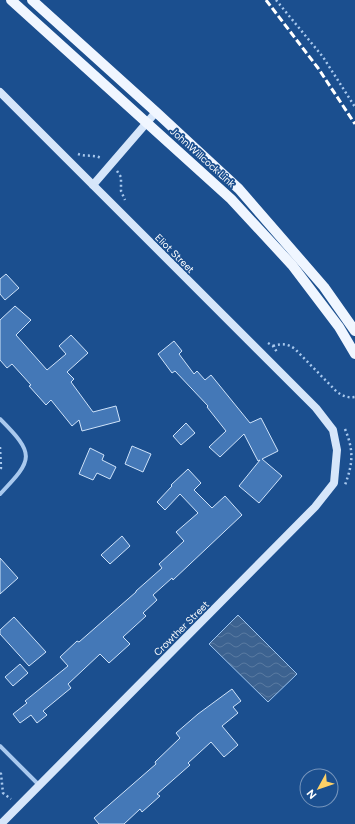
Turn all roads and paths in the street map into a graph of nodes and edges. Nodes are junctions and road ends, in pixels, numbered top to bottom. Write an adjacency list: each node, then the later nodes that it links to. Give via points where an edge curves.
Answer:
1 (11, 0): 7 (main road, John Willcock Link)
2 (32, 0): 6 (main road, John Willcock Link)
3 (276, 0): 5 (path, via 323,57)
4 (0, 92): 8 (street, Eliot Street)
5 (355, 107)
6 (156, 112): 7 (street); 9 (main road, John Willcock Link, via 239,189 324,287)
7 (147, 122): 8 (street); 11 (main road, John Willcock Link, via 231,199 292,265 339,327)
8 (93, 185): 14 (street, Eliot Street, via 316,408)
9 (355, 331)
10 (273, 346): 12 (path, via 289,345 337,392 343,396)
11 (355, 354)
12 (355, 397)
13 (0, 419): 17 (street, via 18,437 26,451 26,463 17,477)
14 (333, 430): 20 (street, Crowther Street, via 337,450 334,484 315,507)
15 (0, 447): 16 (path)
16 (0, 469)
17 (0, 494)
18 (0, 746): 20 (street)
19 (0, 773): 21 (path)
20 (40, 785): 24 (street, Crowther Street)
21 (3, 793): 22 (path); 23 (path)
22 (0, 796)
23 (11, 799)
24 (0, 824)

